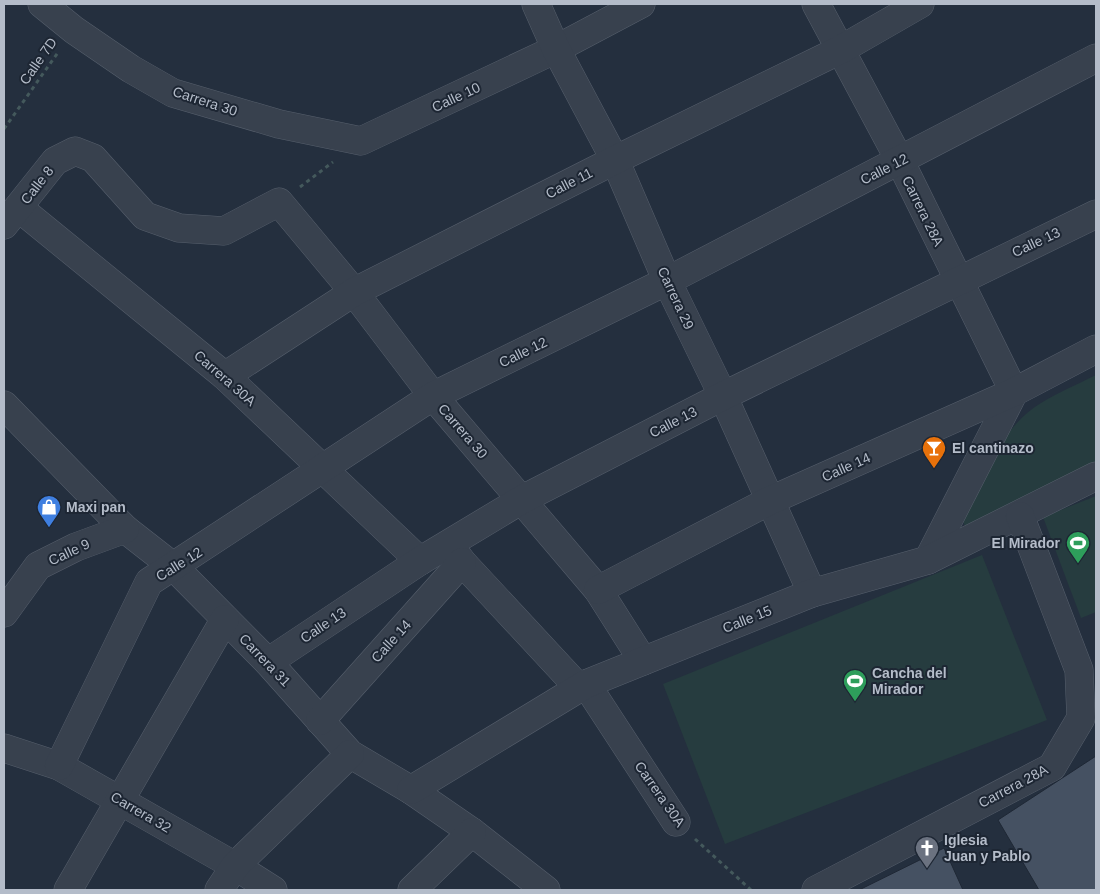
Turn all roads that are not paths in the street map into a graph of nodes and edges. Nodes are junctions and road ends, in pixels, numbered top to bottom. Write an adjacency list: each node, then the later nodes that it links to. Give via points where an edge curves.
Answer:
1 (42, 4): 9 (street, Carrera 30, via 131,70 173,93 279,124)
2 (536, 4): 6 (street, Carrera 29)
3 (642, 4): 6 (street, Calle 10)
4 (816, 4): 7 (street, Carrera 28A)
5 (920, 4): 7 (street, Calle 11)
6 (556, 50): 9 (street, Calle 10); 10 (street, Carrera 29)
7 (840, 50): 10 (street, Calle 11); 11 (street, Carrera 28A)
8 (1096, 58): 11 (street, Calle 12)
9 (361, 141)
10 (615, 160): 16 (street, Carrera 29); 17 (street, Calle 11)
11 (900, 161): 15 (street, Carrera 28A); 16 (street, Calle 12)
12 (278, 202): 14 (street, Calle 8, via 224,230 179,228 144,216 92,158 75,151 55,161); 17 (street, Carrera 30)
13 (1096, 214): 15 (street, Calle 13)
14 (11, 216): 19 (street, Carrera 30A)
15 (957, 280): 20 (street, Carrera 28A); 22 (street, Calle 13)
16 (667, 281): 21 (street, Calle 12); 22 (street, Carrera 29)
17 (354, 292): 19 (street, Calle 11); 21 (street, Carrera 30)
18 (1096, 349): 20 (street, Calle 14)
19 (225, 376): 24 (street, Carrera 30A)
20 (1014, 392): 27 (street, Calle 14); 31 (street)
21 (432, 396): 24 (street, Calle 12); 26 (street, Carrera 30)
22 (723, 396): 26 (street, Calle 13); 27 (street, Carrera 29)
23 (4, 405): 29 (street, Carrera 31)
24 (324, 468): 32 (street, Carrera 30A); 33 (street, Calle 12)
25 (1096, 476): 28 (street, Calle 15)
26 (523, 499): 30 (street, Calle 13); 34 (street, Carrera 30)
27 (769, 501): 34 (street, Calle 14); 35 (street, Carrera 29)
28 (1020, 516): 31 (street, Calle 15); 55 (street, Carrera 28A, via 1079,670 1081,718 1052,767)
29 (125, 528): 33 (street, Carrera 31); 36 (street, Calle 9, via 38,566)
30 (455, 553): 32 (street, Calle 13); 40 (street, Carrera 30A); 41 (street, Calle 14)
31 (928, 560): 35 (street, Calle 15)
32 (420, 561): 39 (street, Calle 13)
33 (174, 568): 37 (street, Carrera 31); 44 (street, Calle 12, via 149,582)
34 (598, 590): 38 (street, Carrera 30)
35 (812, 593): 38 (street, Calle 15)
36 (4, 613)
37 (225, 619): 39 (street, Carrera 31); 46 (street)
38 (643, 661): 40 (street, Calle 15)
39 (268, 662): 41 (street, Carrera 31)
40 (583, 686): 45 (street, Calle 15); 47 (street, Carrera 30A)
41 (320, 721): 43 (street, Carrera 31)
42 (4, 748): 44 (street, Carrera 32)
43 (350, 754): 45 (street, Carrera 31); 49 (street)
44 (58, 766): 46 (street, Carrera 32)
45 (411, 790): 48 (street, Carrera 31)
46 (120, 800): 49 (street, Carrera 32); 50 (street)
47 (676, 822)
48 (472, 832): 53 (street); 54 (street, Carrera 31)
49 (235, 866): 51 (street); 52 (street, Carrera 32)
50 (68, 890)
51 (219, 890)
52 (273, 890)
53 (412, 890)
54 (546, 890)
55 (816, 890)

